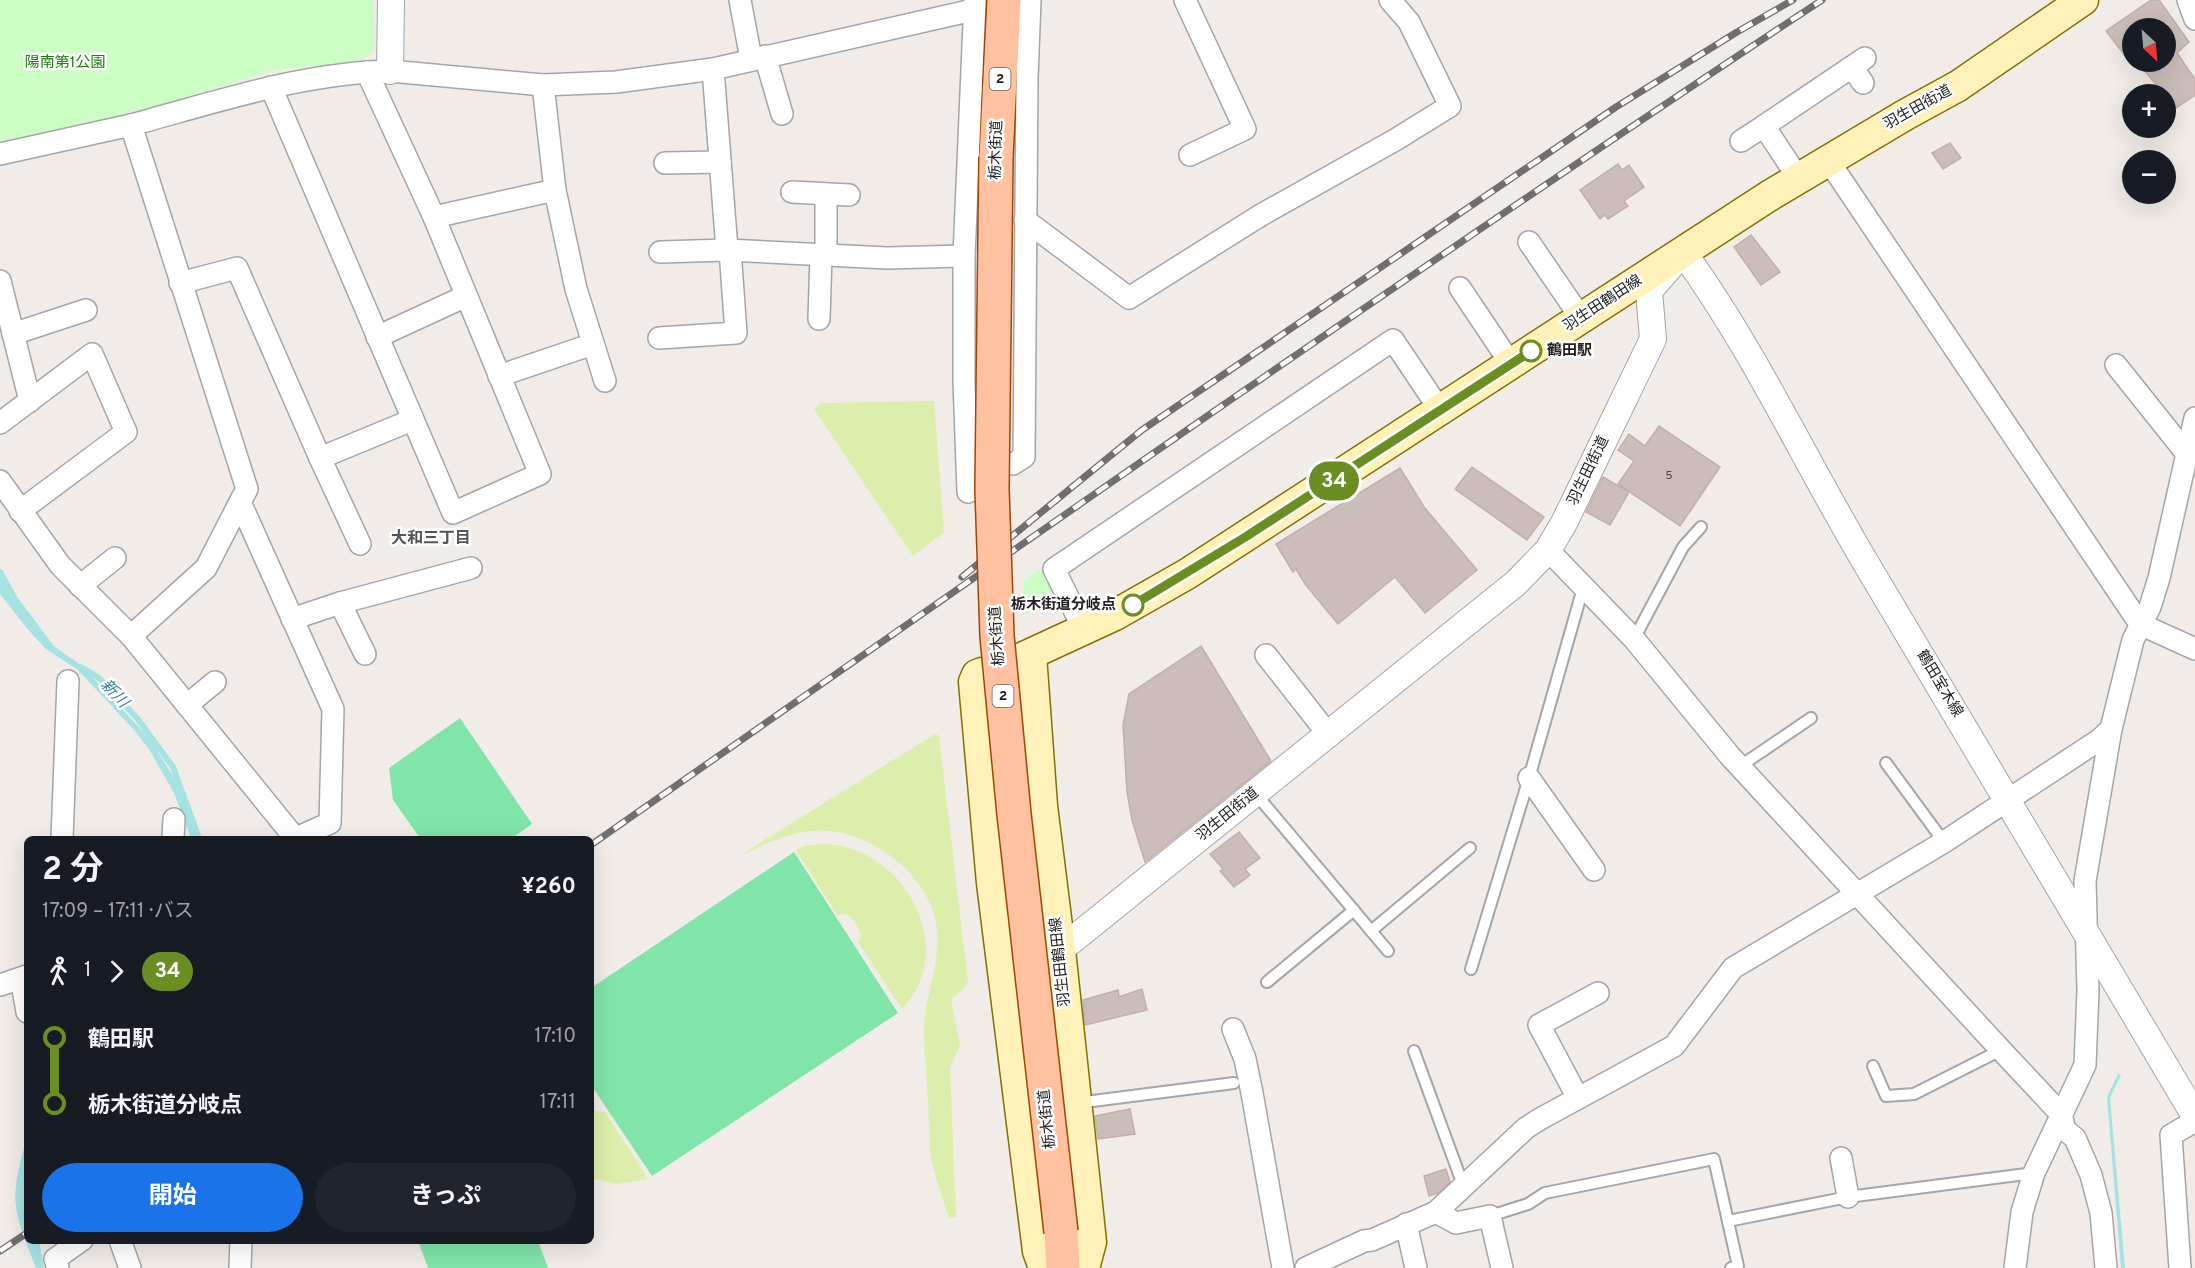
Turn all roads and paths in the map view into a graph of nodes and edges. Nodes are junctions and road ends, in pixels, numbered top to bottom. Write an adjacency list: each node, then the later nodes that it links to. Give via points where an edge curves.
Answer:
1 (392, 0): 14 (street)
2 (740, 0): 11 (street)
3 (1004, 0): 137 (main road, 栃木街道 / 2, bridge, via 996,157 992,489 997,636)
4 (1030, 0): 32 (street)
5 (1185, 0): 22 (street, via 1245,129)
6 (1390, 0): 32 (street, via 1409,22 1450,106 1395,140 1261,215 1129,298)
7 (2083, 0): 23 (main road, 羽生田街道, via 1958,86)
8 (2188, 0): 10 (street)
9 (974, 5): 11 (street); 38 (street)
10 (2195, 19)
11 (758, 57): 12 (street); 17 (street)
12 (713, 69): 15 (street, via 616,82); 24 (street)
13 (1860, 69): 19 (street)
14 (378, 71): 15 (street); 16 (street); 31 (street)
15 (543, 85): 27 (street)
16 (272, 87): 18 (street); 47 (street)
17 (782, 114)
18 (131, 125): 21 (street); 40 (street)
19 (1764, 126): 20 (street); 26 (street)
20 (1741, 141)
21 (0, 154)
22 (1190, 154)
23 (1828, 160): 26 (main road, 羽生田街道); 76 (street)
24 (720, 162): 25 (street); 34 (street)
25 (665, 163)
26 (1799, 179): 36 (main road, 羽生田街道)
27 (555, 190): 31 (street); 49 (street, via 576,290)
28 (792, 192): 29 (street)
29 (826, 194): 30 (street); 37 (street)
30 (849, 195)
31 (434, 217): 42 (street)
32 (1025, 220): 61 (street, via 1024,457)
33 (1529, 242): 44 (street)
34 (728, 250): 35 (street); 37 (street); 48 (street, via 736,333)
35 (660, 252)
36 (1683, 252): 44 (main road, 羽生田鶴田線); 69 (street, 羽生田街道, via 1649,291 1653,339); 94 (street, 鶴田宝木線, via 1705,283)
37 (823, 255): 38 (street); 45 (street)
38 (964, 256): 63 (street, via 968,492)
39 (0, 281): 46 (street)
40 (180, 284): 60 (street, via 237,268); 65 (street, via 247,489)
41 (1460, 288): 50 (street)
42 (466, 296): 47 (street); 52 (street)
43 (86, 310): 46 (street)
44 (1581, 318): 50 (main road, 羽生田鶴田線)
45 (819, 319)
46 (13, 334): 54 (street)
47 (376, 337): 57 (street)
48 (659, 338)
49 (593, 344): 52 (street); 53 (street)
50 (1511, 364): 55 (main road, 羽生田鶴田線)
51 (2116, 365): 59 (street)
52 (499, 376): 57 (street, via 540,474 453,513)
53 (605, 381)
54 (30, 401): 58 (street); 66 (street, via 92,354 126,432)
55 (1440, 410): 77 (main road, 羽生田鶴田線, via 1187,574); 77 (street, via 1393,340 1054,569)
56 (2195, 418): 59 (street)
57 (412, 420): 60 (street)
58 (0, 423)
59 (2187, 454): 64 (street)
60 (320, 458): 68 (street)
61 (1013, 464)
62 (0, 481): 66 (street)
63 (975, 487)
64 (2186, 498): 76 (street, via 2150,608)
65 (240, 502): 75 (street); 78 (street, via 206,568)
66 (20, 511): 72 (street, via 60,566)
67 (1701, 527): 79 (lane, via 1683,547)
68 (360, 544)
69 (1548, 550): 73 (street); 89 (street, 羽生田街道, via 1516,583)
70 (115, 558): 72 (street)
71 (471, 568): 74 (street)
72 (80, 586): 78 (street)
73 (1583, 588): 79 (street); 92 (lane)
74 (340, 603): 75 (street); 81 (street)
75 (292, 619): 97 (street, via 333,709 330,823)
76 (2140, 624): 80 (street); 88 (street)
77 (1084, 630): 105 (main road, 羽生田鶴田線, via 1026,657)
78 (131, 636): 86 (street)
79 (1634, 639): 91 (street)
80 (2195, 649)
81 (365, 654)
82 (1266, 655): 89 (street)
83 (982, 674): 136 (main road, via 974,682 984,805 1038,1251)
84 (68, 681): 95 (street)
85 (215, 682): 86 (street)
86 (187, 705): 96 (street)
87 (1811, 718): 91 (lane)
88 (2111, 729): 94 (street); 104 (street, via 2085,881)
89 (1329, 734): 93 (street, 羽生田街道)
90 (1886, 763): 98 (lane)
91 (1739, 767): 101 (street)
92 (1529, 778): 100 (street); 107 (lane)
93 (1255, 793): 102 (lane); 105 (street, 羽生田街道)
94 (2008, 800): 98 (street); 104 (street, 鶴田宝木線)
95 (62, 836)
96 (294, 836)
97 (301, 836)
98 (1944, 842): 101 (street)
99 (1470, 848): 103 (lane)
100 (1594, 870)
101 (1858, 894): 113 (street); 117 (street, via 1733,968 1674,1046)
102 (1354, 910): 103 (lane); 109 (lane)
103 (1371, 931): 106 (lane)
104 (2086, 932): 119 (street, via 2085,1065); 120 (street, 鶴田宝木線)
105 (1060, 950): 118 (main road, 羽生田鶴田線)
106 (1388, 951)
107 (1471, 969)
108 (24, 977): 110 (street)
109 (1268, 982)
110 (0, 984)
111 (1598, 993): 117 (street, via 1539,1025)
112 (1233, 1029): 139 (street, via 1245,1059)
113 (2001, 1050): 115 (lane, via 1914,1094 1886,1096); 119 (street)
114 (1414, 1051): 123 (lane)
115 (1873, 1066)
116 (1234, 1083): 118 (lane)
117 (1578, 1098): 123 (street, via 1526,1128)
118 (1077, 1103): 138 (main road, 羽生田鶴田線, via 1091,1242)
119 (2061, 1114): 122 (street); 145 (street, via 2065,1130 2075,1138 2091,1175 2101,1213)
120 (2195, 1119): 146 (street, via 2171,1135)
121 (1841, 1158): 124 (street)
122 (2034, 1173): 124 (lane); 144 (street, via 2022,1212)
123 (1463, 1185): 125 (street)
124 (1848, 1197): 127 (lane)
125 (1436, 1212): 126 (street, via 1455,1223); 128 (street)
126 (1490, 1216): 127 (lane, via 1528,1204 1545,1192 1714,1160); 142 (street)
127 (1728, 1221): 143 (lane, via 1738,1266)
128 (1406, 1224): 132 (street, via 1364,1241); 141 (street)
129 (76, 1244): 133 (street, via 55,1259)
130 (121, 1244): 134 (street)
131 (241, 1244): 135 (street)
132 (1330, 1263): 140 (street)
133 (58, 1268)
134 (130, 1268)
135 (240, 1268)
136 (1044, 1268)
137 (1064, 1268)
138 (1084, 1268)
139 (1283, 1268)
140 (1306, 1268)
141 (1416, 1268)
142 (1502, 1268)
143 (1731, 1268)
144 (2015, 1268)
145 (2106, 1268)
146 (2180, 1268)

